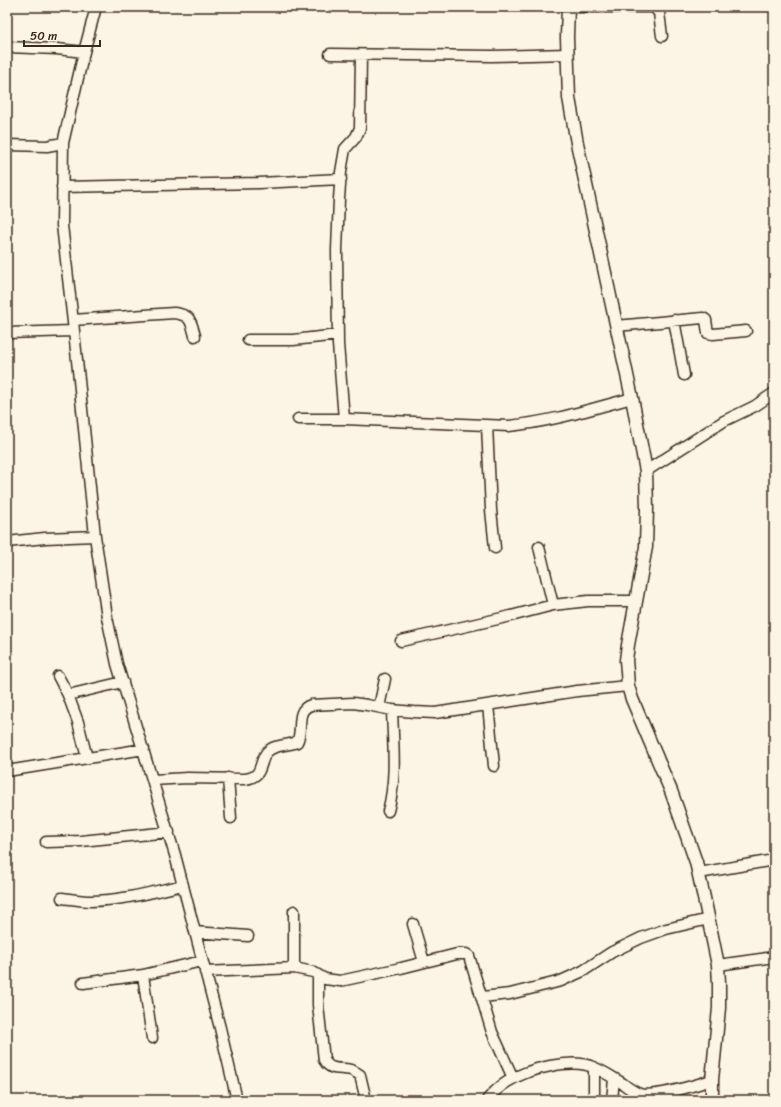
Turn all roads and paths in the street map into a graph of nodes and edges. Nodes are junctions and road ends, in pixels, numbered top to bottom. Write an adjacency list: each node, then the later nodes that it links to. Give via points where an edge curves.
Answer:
1 (96, 7): 5 (street)
2 (568, 7): 3 (street, via 654,8 659,13); 7 (main road)
3 (662, 36)
4 (7, 47): 5 (street)
5 (84, 52): 9 (street)
6 (330, 54): 8 (street)
7 (568, 54): 8 (street); 15 (main road, via 570,106)
8 (361, 55): 11 (street, via 360,128 345,149)
9 (63, 143): 10 (street, via 47,146); 12 (street)
10 (7, 145)
11 (341, 179): 12 (street); 19 (street, via 337,250)
12 (62, 187): 13 (street, via 62,225)
13 (73, 320): 16 (street); 20 (street, via 183,314 189,318)
14 (674, 320): 15 (street); 17 (street, via 703,318 706,320 708,333 713,334); 22 (street)
15 (616, 326): 24 (main road)
16 (74, 331): 18 (street); 29 (street)
17 (746, 331)
18 (7, 333)
19 (338, 335): 21 (street, via 293,340); 26 (street)
20 (195, 336)
21 (248, 340)
22 (684, 375)
23 (774, 393): 28 (street)
24 (632, 398): 27 (street, via 530,424); 28 (main road)
25 (298, 419): 26 (street)
26 (344, 419): 27 (street)
27 (487, 426): 32 (street)
28 (646, 470): 33 (main road, via 646,547)
29 (95, 536): 30 (street); 38 (street, via 107,617)
30 (7, 542)
31 (539, 547): 34 (street)
32 (495, 548)
33 (636, 601): 34 (street, via 588,601); 39 (main road, via 626,660)
34 (553, 605): 35 (street)
35 (401, 642)
36 (58, 676): 40 (street)
37 (385, 679): 42 (street)
38 (123, 682): 40 (street); 44 (street)
39 (628, 686): 41 (street); 55 (main road, via 671,791)
40 (68, 695): 45 (street)
41 (488, 705): 43 (street, via 435,712); 46 (street)
42 (379, 707): 43 (street); 48 (street, via 353,703 306,707 301,716 297,742 269,750 254,777)
43 (392, 710): 50 (street, via 393,785)
44 (144, 749): 45 (street); 49 (street)
45 (87, 758): 47 (street)
46 (494, 766)
47 (7, 771)
48 (228, 778): 49 (street); 51 (street)
49 (153, 780): 52 (street)
50 (388, 811)
51 (231, 818)
52 (168, 832): 53 (street); 56 (street)
53 (46, 842)
54 (774, 860): 55 (street)
55 (699, 873): 59 (main road)
56 (183, 885): 57 (street, via 107,900); 61 (street)
57 (62, 898)
58 (294, 911): 67 (street)
59 (709, 919): 66 (main road); 72 (street, via 641,938 561,981)
60 (413, 924): 65 (street)
61 (195, 932): 62 (street); 64 (street)
62 (248, 936)
63 (774, 957): 66 (street)
64 (202, 961): 68 (street); 70 (street)
65 (424, 962): 69 (street, via 340,981 325,979); 72 (street, via 457,954 468,955)
66 (718, 966): 77 (main road, via 719,1008)
67 (294, 968): 68 (street); 69 (street)
68 (205, 972): 78 (street)
69 (318, 975): 79 (street, via 318,1005 324,1060 333,1068 353,1070 360,1075)
70 (143, 976): 71 (street); 73 (street)
71 (83, 983)
72 (482, 998): 75 (street, via 492,1032)
73 (152, 1038)
74 (594, 1067): 75 (street, via 586,1064 568,1064 546,1067); 76 (street); 81 (street)
75 (513, 1078): 80 (street, via 499,1087)
76 (614, 1079): 77 (street, via 635,1092 647,1095); 82 (street)
77 (712, 1080): 83 (main road)
78 (237, 1100)
79 (366, 1100)
80 (487, 1100)
81 (594, 1100)
82 (612, 1100)
83 (712, 1100)

